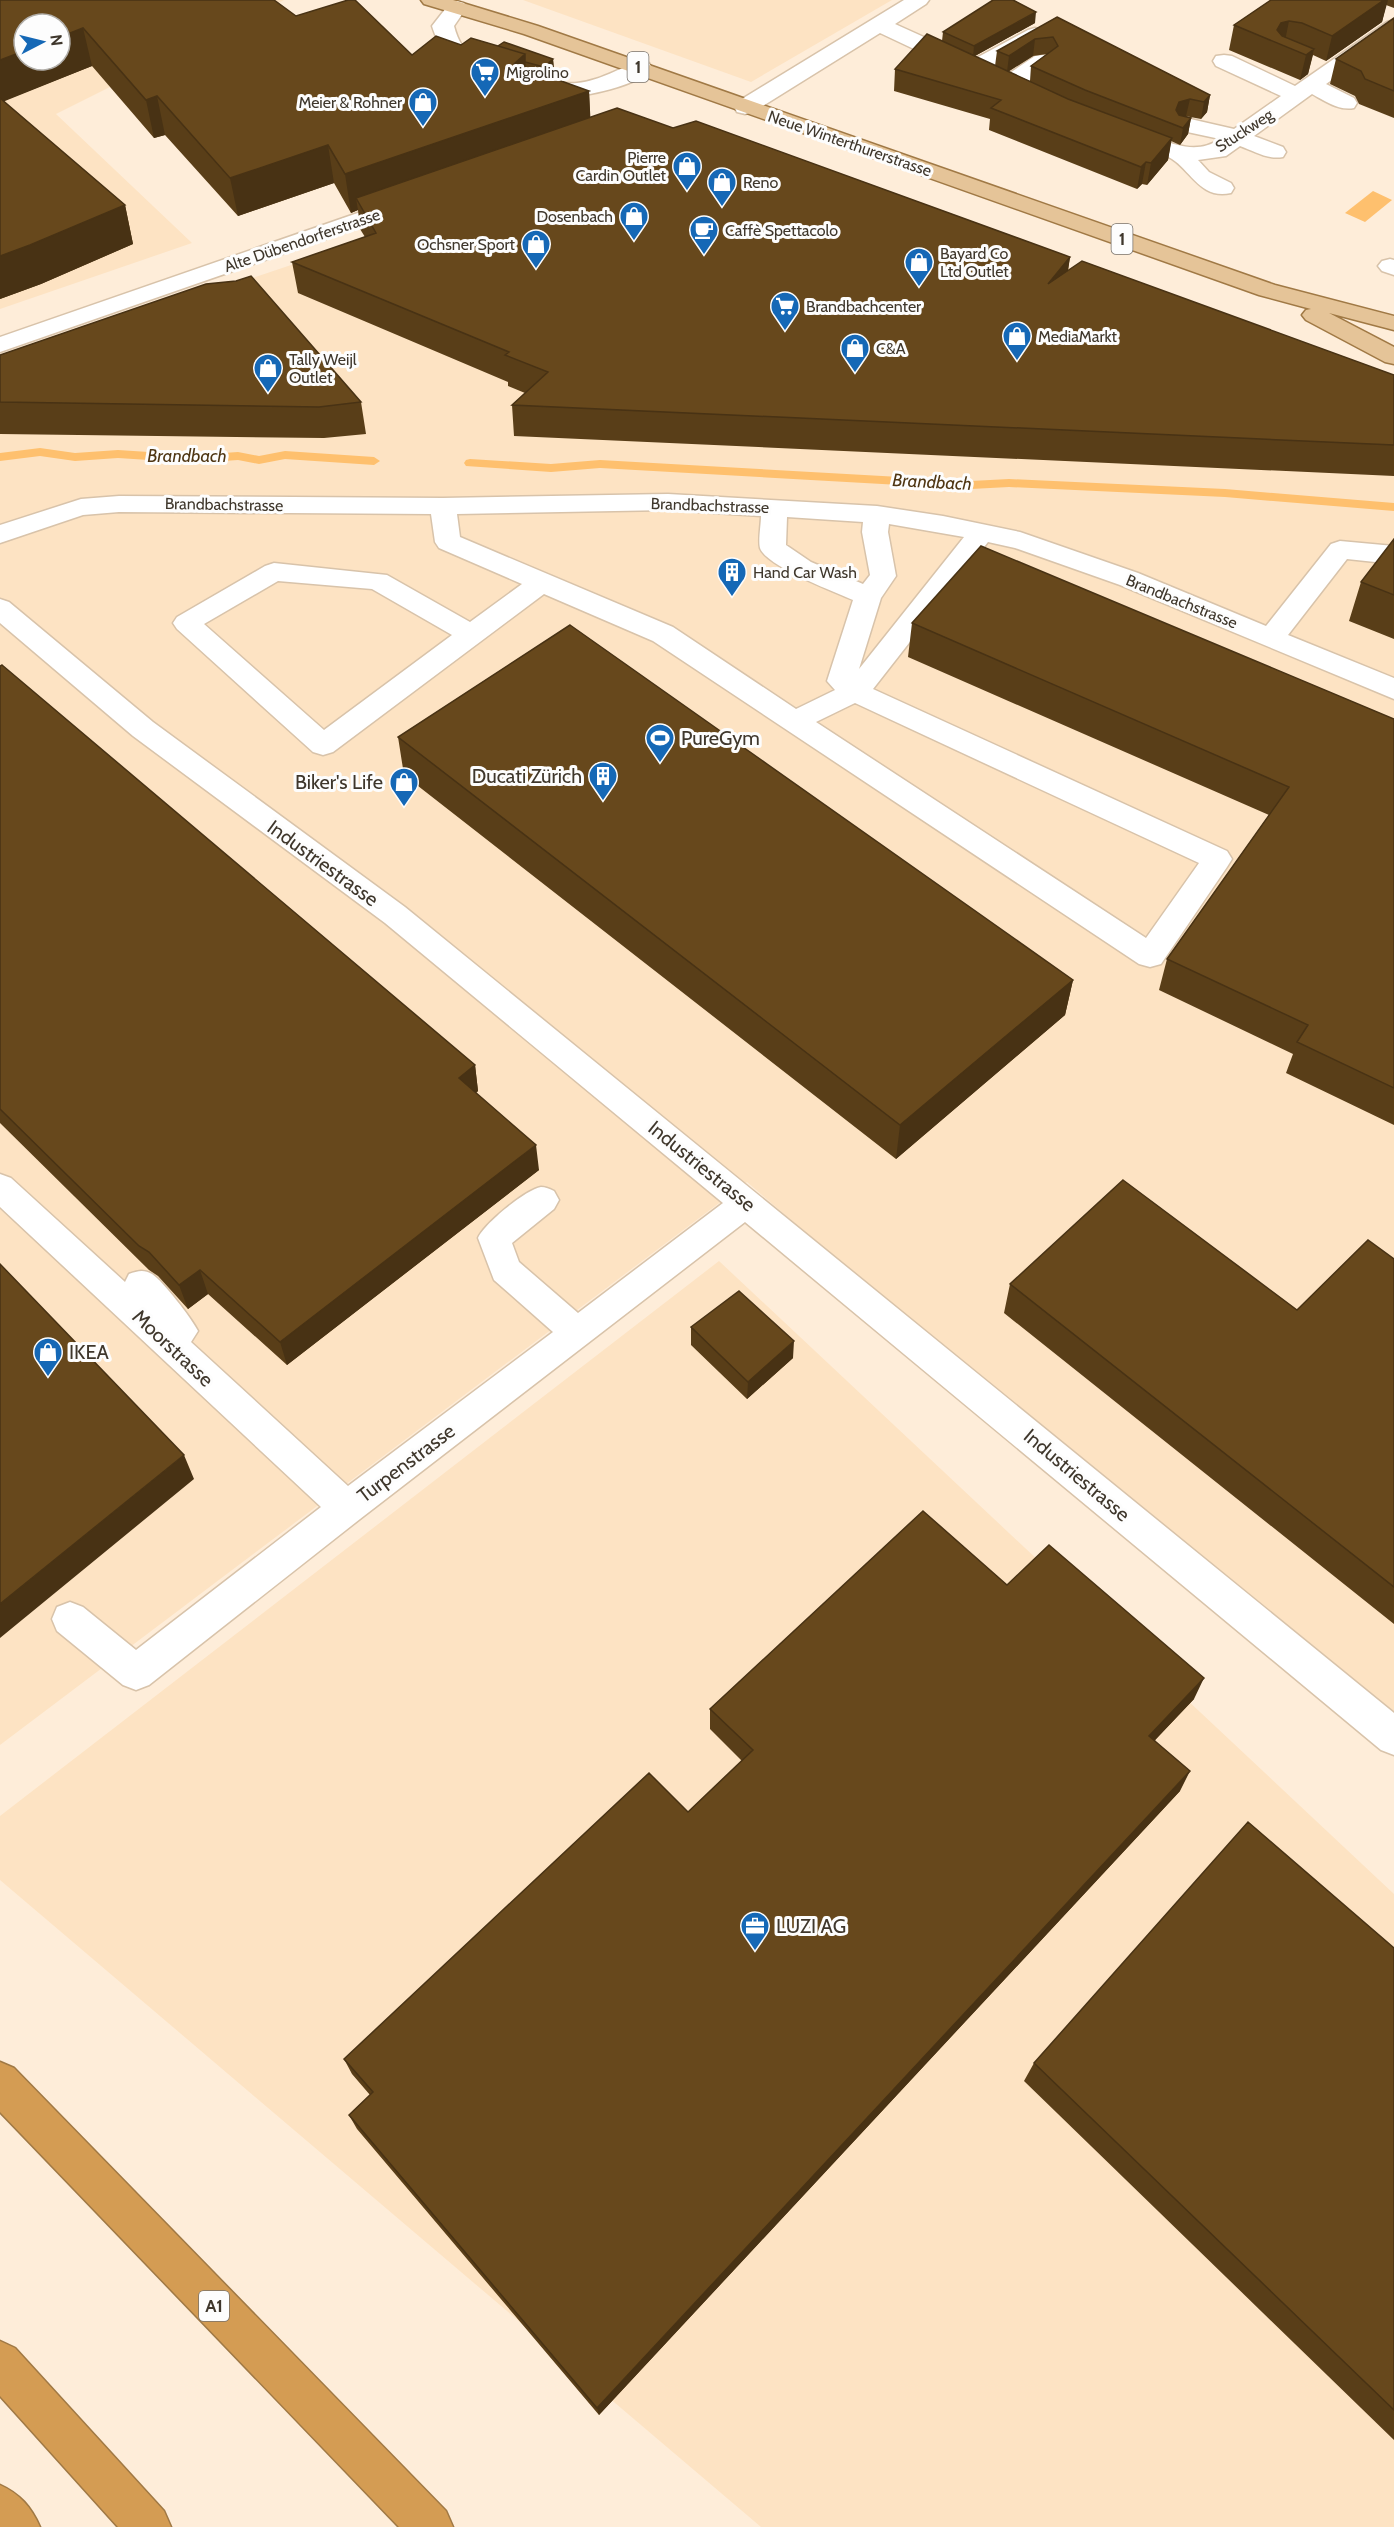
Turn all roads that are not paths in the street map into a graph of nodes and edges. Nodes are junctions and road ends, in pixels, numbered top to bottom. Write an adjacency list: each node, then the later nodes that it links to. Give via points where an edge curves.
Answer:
1 (431, 0): 3 (main road, Neue Winterthurerstrasse / 1)
2 (919, 0): 4 (street)
3 (457, 7): 10 (main road, Neue Winterthurerstrasse / 1); 13 (street, via 443,26 447,44 460,58)
4 (878, 24): 11 (street); 19 (street)
5 (1047, 27): 11 (street)
6 (1389, 28): 12 (street, Stuckweg)
7 (1224, 60): 16 (street)
8 (1043, 61): 15 (street)
9 (1307, 63): 12 (street)
10 (641, 68): 14 (street, via 617,82 566,91); 19 (main road, Neue Winterthurerstrasse / 1)
11 (974, 68): 15 (street)
12 (1329, 73): 16 (street, Stuckweg)
13 (501, 74)
14 (522, 81)
15 (1009, 84): 17 (street)
16 (1304, 90): 18 (street); 22 (street, Stuckweg)
17 (1031, 94)
18 (1346, 103)
19 (745, 107): 27 (main road, Neue Winterthurerstrasse / 1)
20 (1186, 125): 22 (street)
21 (1105, 126): 24 (street, Stuckweg)
22 (1238, 136): 23 (street); 24 (street, Stuckweg, via 1218,151)
23 (1275, 152)
24 (1169, 155): 25 (street)
25 (1223, 188)
26 (417, 200): 29 (street, Alte Dübendorferstrasse)
27 (1267, 290): 28 (main road, Neue Winterthurerstrasse / 1); 30 (main road, Neue Winterthurerstrasse / 1)
28 (1394, 323)
29 (0, 345)
30 (1394, 357)
31 (443, 506): 32 (street, Brandbachstrasse, via 668,502); 35 (street, Brandbachstrasse, via 118,504 81,507); 37 (street, via 448,542)
32 (774, 507): 33 (street, Brandbachstrasse); 38 (street, via 773,548 802,568)
33 (877, 514): 34 (street, Brandbachstrasse); 38 (street, via 875,532 884,576)
34 (981, 533): 41 (street, Brandbachstrasse, via 1020,541 1129,579); 43 (street)
35 (0, 534)
36 (1394, 555): 41 (street, via 1340,550)
37 (542, 582): 40 (street); 44 (street, via 663,634)
38 (868, 596): 43 (street, via 841,681)
39 (0, 608): 47 (street, Industriestrasse, via 220,789 395,915)
40 (471, 634): 40 (street, via 322,745 186,623 274,572 378,581)
41 (1271, 638): 42 (street, Brandbachstrasse)
42 (1394, 689)
43 (855, 693): 44 (street); 44 (street, via 1217,859 1150,956)
44 (794, 721)
45 (0, 1187): 50 (street, Moorstrasse)
46 (543, 1200): 49 (street, via 494,1238 506,1270)
47 (747, 1203): 49 (street, Turpenstrasse); 53 (street, Industriestrasse)
48 (141, 1284): 50 (street)
49 (577, 1333): 51 (street, Turpenstrasse)
50 (270, 1438): 51 (street, Moorstrasse)
51 (346, 1508): 52 (street, Turpenstrasse, via 136,1673)
52 (70, 1619)
53 (1394, 1737)
54 (0, 2082): 59 (highway, A1)
55 (0, 2363): 58 (highway)
56 (0, 2508): 57 (highway)
57 (17, 2527)
58 (148, 2527)
59 (430, 2527)

